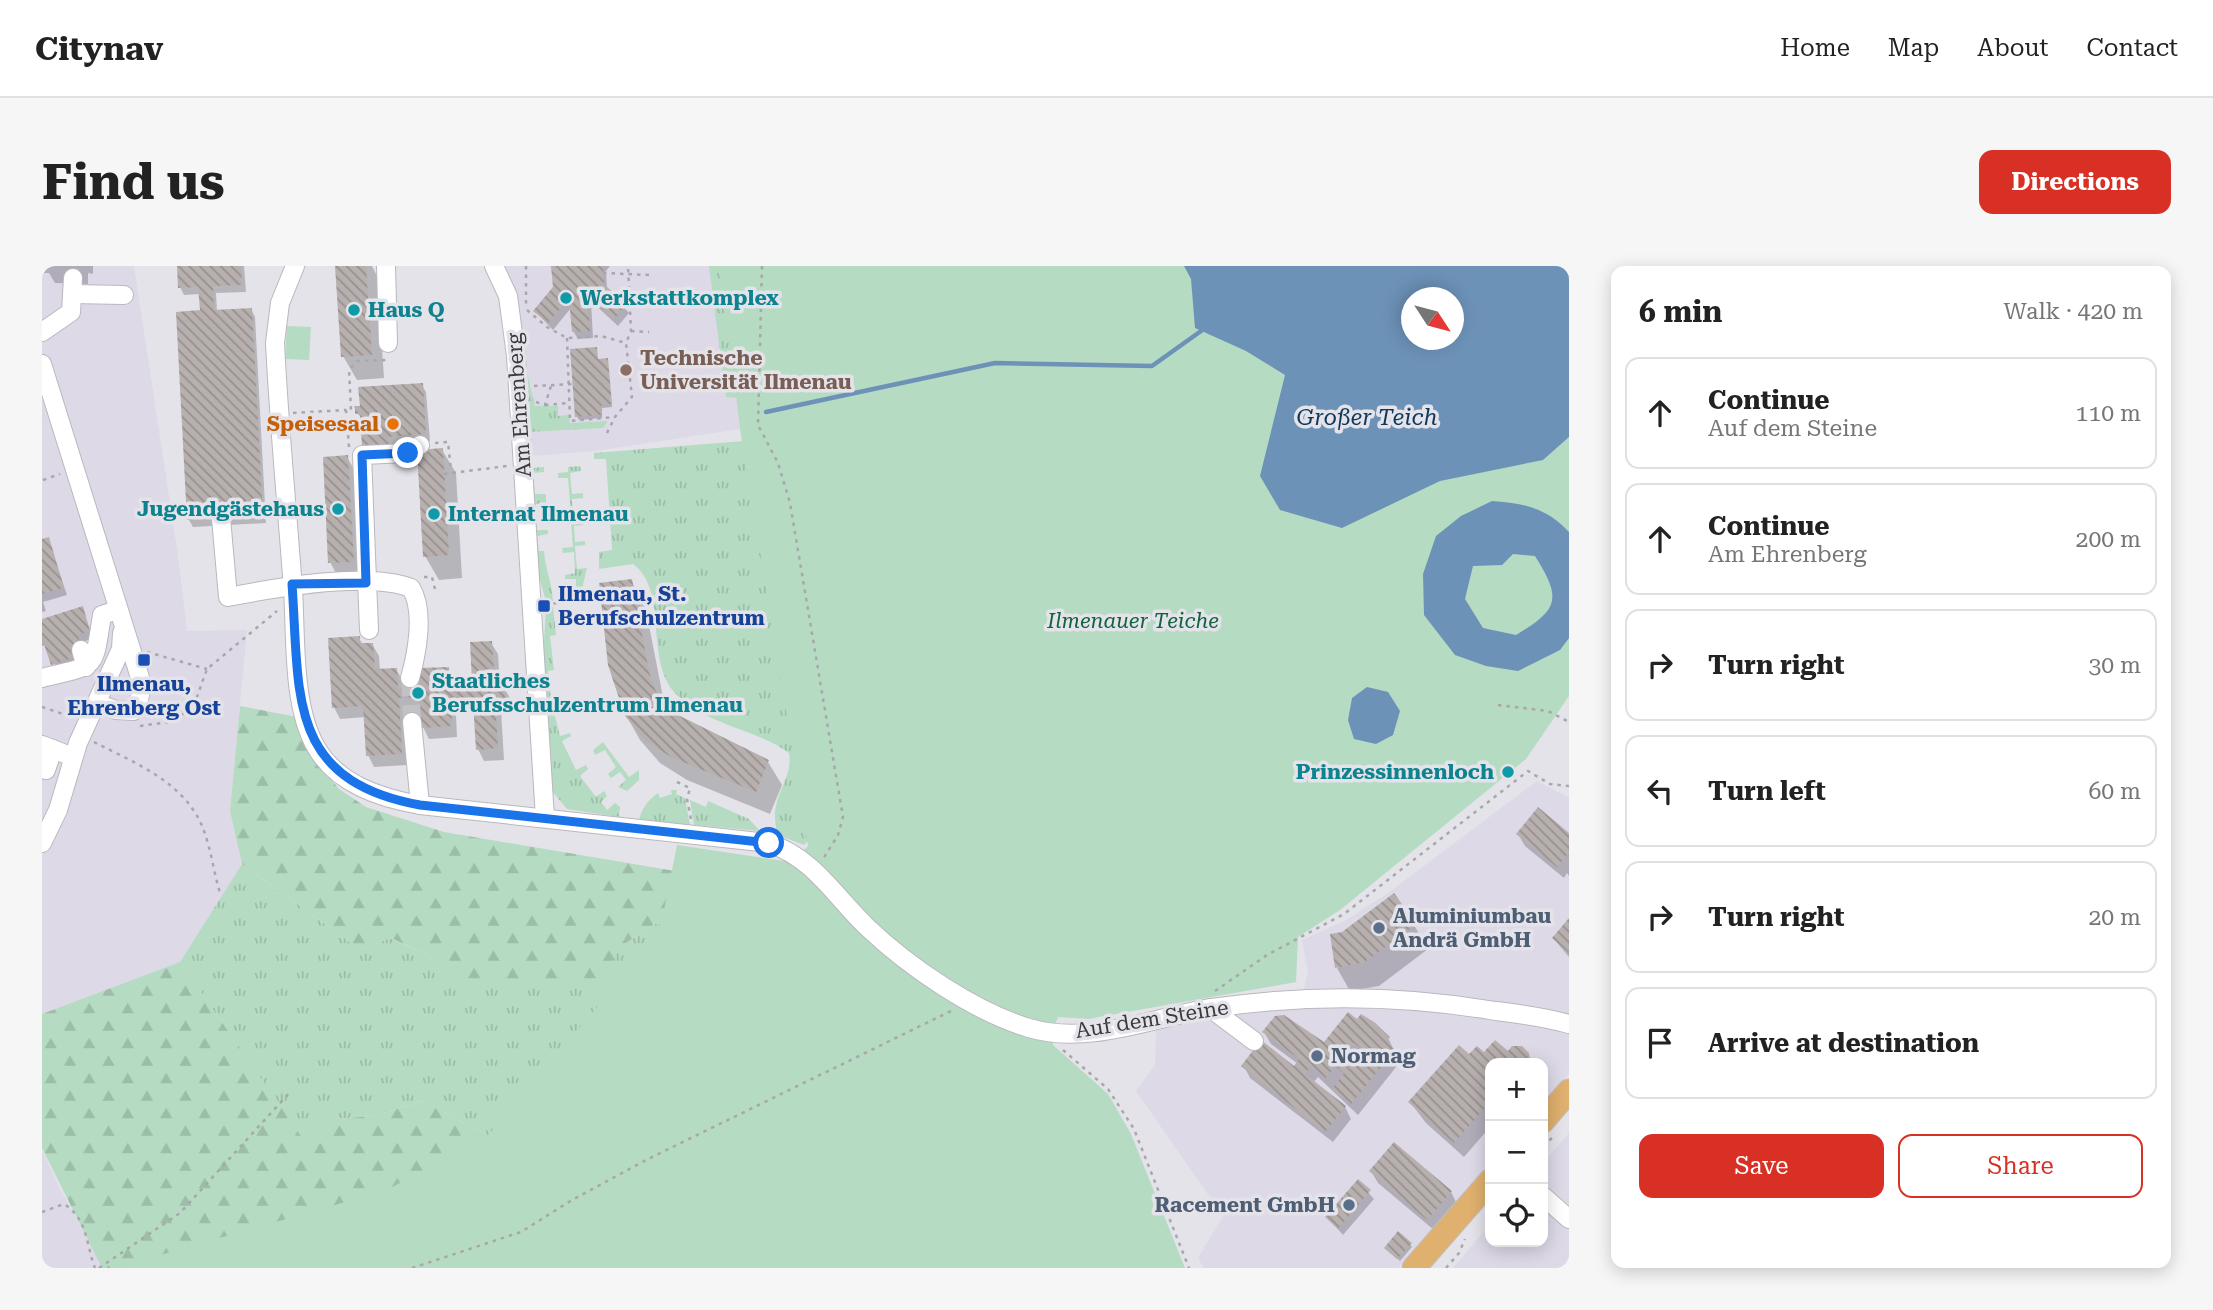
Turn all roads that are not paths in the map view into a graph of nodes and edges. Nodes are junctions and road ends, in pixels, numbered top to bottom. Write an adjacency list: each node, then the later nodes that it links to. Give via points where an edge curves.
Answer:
1 (295, 266): 11 (street, via 280,303 275,343)
2 (386, 266): 6 (street)
3 (494, 266): 23 (street, Am Ehrenberg, via 512,315)
4 (124, 295): 5 (street, via 72,286 71,312)
5 (42, 332)
6 (388, 343)
7 (42, 363): 12 (street)
8 (428, 444): 10 (street, via 408,453 362,455)
9 (221, 518): 11 (street, via 228,597)
10 (366, 583): 11 (street); 14 (street); 16 (street, via 405,585 416,596 418,652)
11 (293, 591): 22 (street, via 302,697 316,748 353,783 380,796)
12 (117, 610): 13 (street); 15 (street, via 102,615 95,659 83,658)
13 (122, 629): 17 (street, via 121,649); 17 (street, via 142,684 141,697 132,711)
14 (369, 630)
15 (42, 678)
16 (410, 678)
17 (98, 704): 20 (street)
18 (412, 722): 22 (street)
19 (48, 747): 20 (street); 21 (street, via 51,762)
20 (73, 757): 24 (street, via 58,810)
21 (42, 769)
22 (420, 805): 23 (street)
23 (545, 818): 25 (street, Auf dem Steine, via 783,848 825,878 887,945 965,998 1029,1028 1056,1034 1107,1031)
24 (42, 843)
25 (1210, 1002): 26 (street, Auf dem Steine, via 1387,997); 27 (street)
26 (1569, 1024)
27 (1254, 1041)
28 (1569, 1091): 29 (main road)
29 (1548, 1115)
30 (1487, 1184): 33 (main road)
31 (1548, 1200): 32 (street)
32 (1569, 1219)
33 (1414, 1268)

